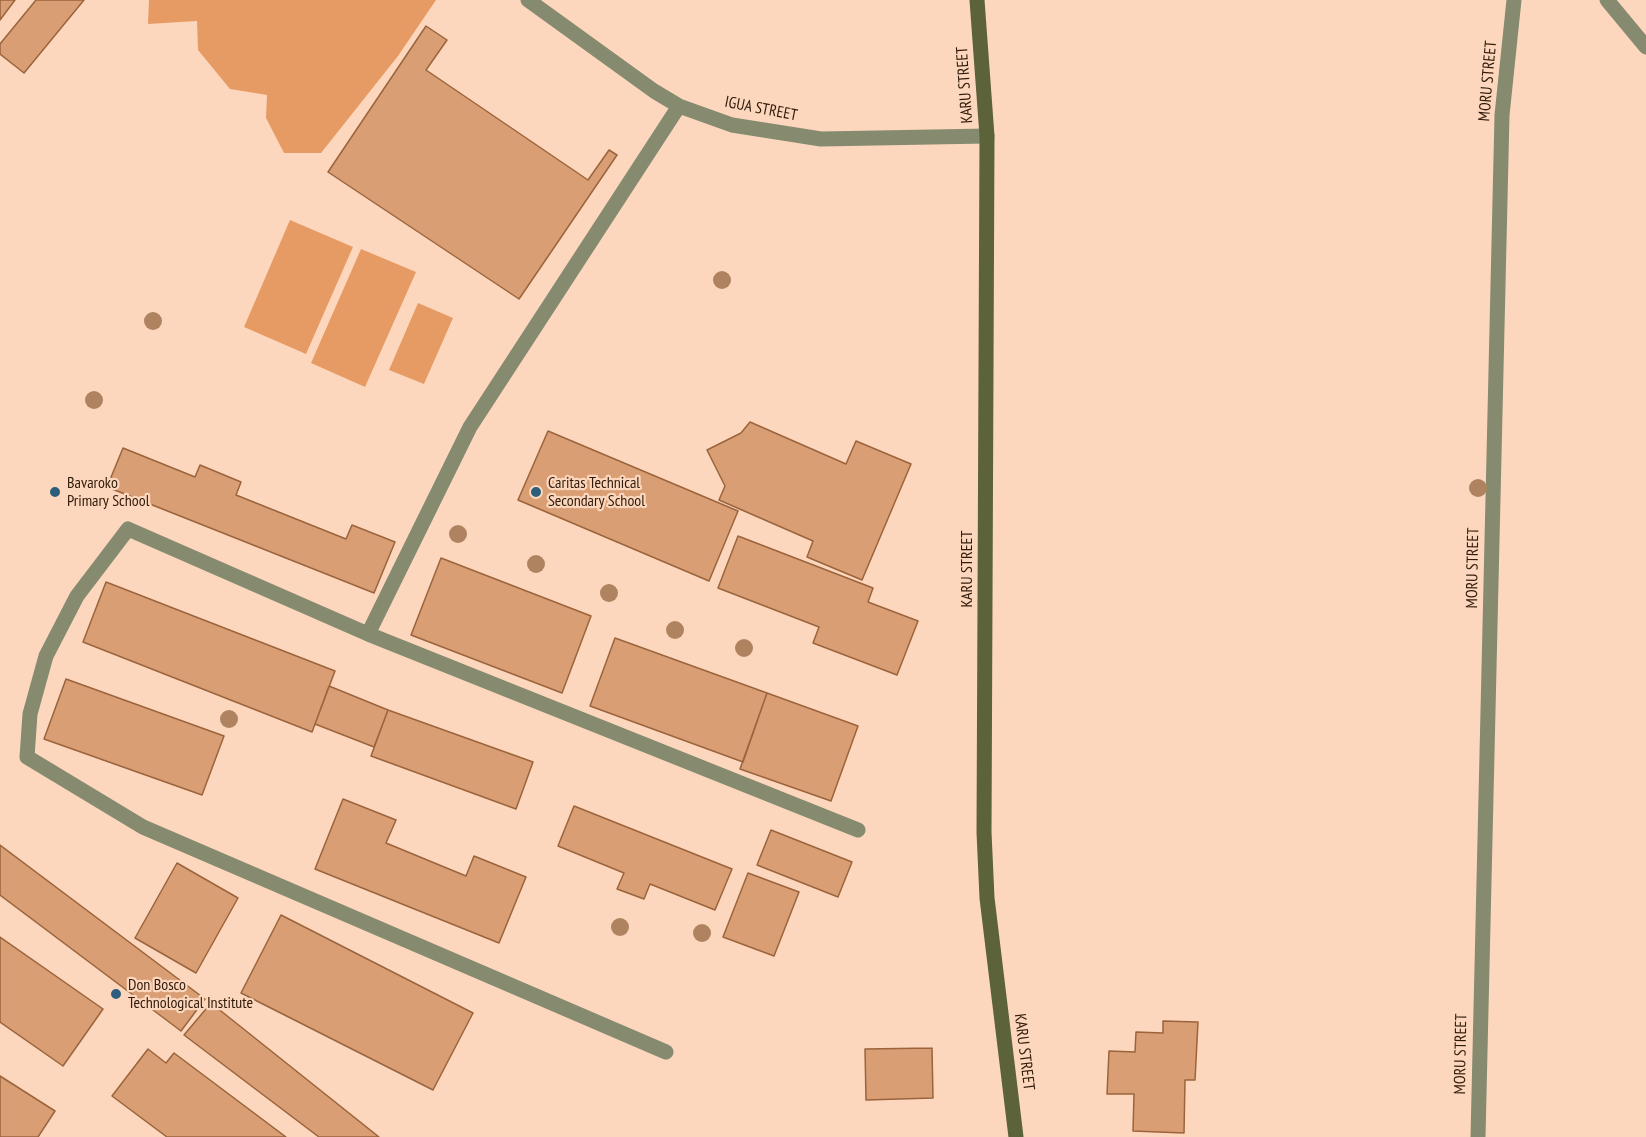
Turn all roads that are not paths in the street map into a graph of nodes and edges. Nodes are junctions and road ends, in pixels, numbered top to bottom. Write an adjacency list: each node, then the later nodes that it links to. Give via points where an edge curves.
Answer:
1 (528, 0): 6 (street, IGUA STREET)
2 (976, 0): 7 (street, KARU STREET)
3 (1514, 0): 12 (street, MORU STREET, via 1502,115)
4 (1607, 0): 5 (street)
5 (1646, 46)
6 (679, 106): 7 (street, IGUA STREET, via 732,125 821,139); 8 (street, via 470,427)
7 (987, 136): 11 (street, KARU STREET, via 984,832 987,898)
8 (368, 634): 9 (street); 10 (street, via 128,529 77,596 46,656 30,714 27,757 143,827)
9 (858, 830)
10 (666, 1053)
11 (1016, 1137)
12 (1478, 1137)

